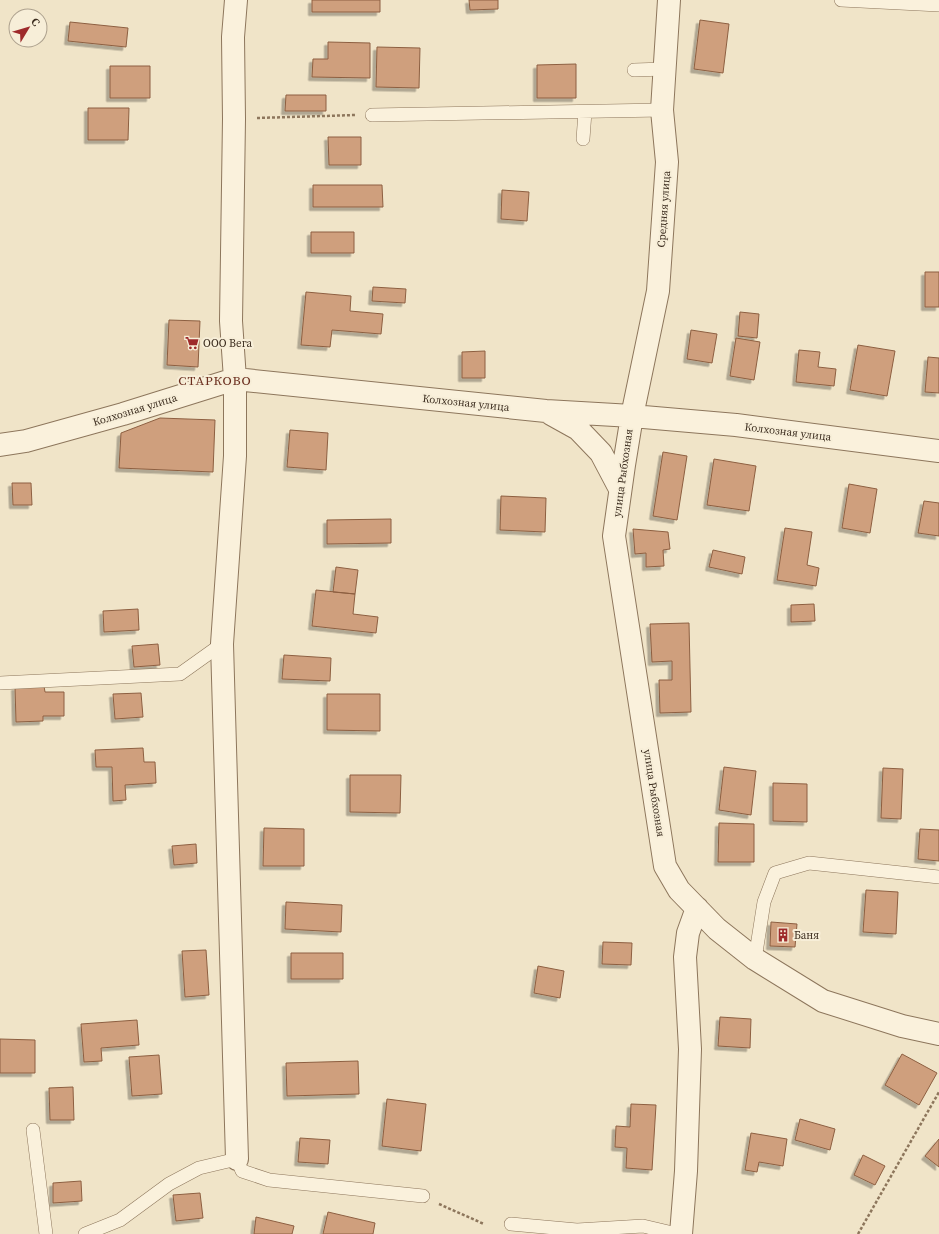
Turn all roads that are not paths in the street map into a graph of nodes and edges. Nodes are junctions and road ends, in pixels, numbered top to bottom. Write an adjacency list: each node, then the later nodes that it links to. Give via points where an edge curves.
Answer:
1 (236, 0): 11 (street, via 233,37 231,321)
2 (669, 0): 5 (street, Средняя улица)
3 (841, 0): 4 (lane)
4 (939, 5)
5 (665, 69): 6 (lane); 7 (street, Средняя улица)
6 (634, 70)
7 (662, 110): 8 (lane); 13 (street, Средняя улица, via 667,162 658,291)
8 (585, 112): 9 (lane); 10 (lane)
9 (372, 115)
10 (583, 139)
11 (235, 379): 12 (street, Колхозная улица); 14 (street, Колхозная улица, via 116,416 26,441); 17 (street, via 236,456)
12 (546, 411): 13 (street, Колхозная улица); 16 (street, via 578,429 601,453)
13 (632, 416): 15 (street, Колхозная улица, via 736,425); 16 (street, улица Рыбхозная)
14 (0, 445)
15 (939, 451)
16 (620, 489): 20 (street, улица Рыбхозная, via 614,536 665,866 679,890)
17 (222, 644): 18 (lane, via 180,674); 24 (street)
18 (0, 683)
19 (939, 877): 21 (lane, via 809,863 775,873 764,902)
20 (697, 908): 21 (street, улица Рыбхозная, via 717,929); 30 (street, via 688,933 685,957 690,1049)
21 (755, 959): 22 (street, улица Рыбхозная, via 823,1001 902,1026)
22 (939, 1034)
23 (32, 1130): 27 (lane)
24 (237, 1159): 25 (lane, via 242,1171 269,1180); 28 (lane, via 199,1168 169,1184 120,1220)
25 (423, 1196)
26 (511, 1224): 29 (lane, via 576,1230 643,1226)
27 (46, 1234)
28 (85, 1234)
29 (677, 1234)
30 (681, 1234)

